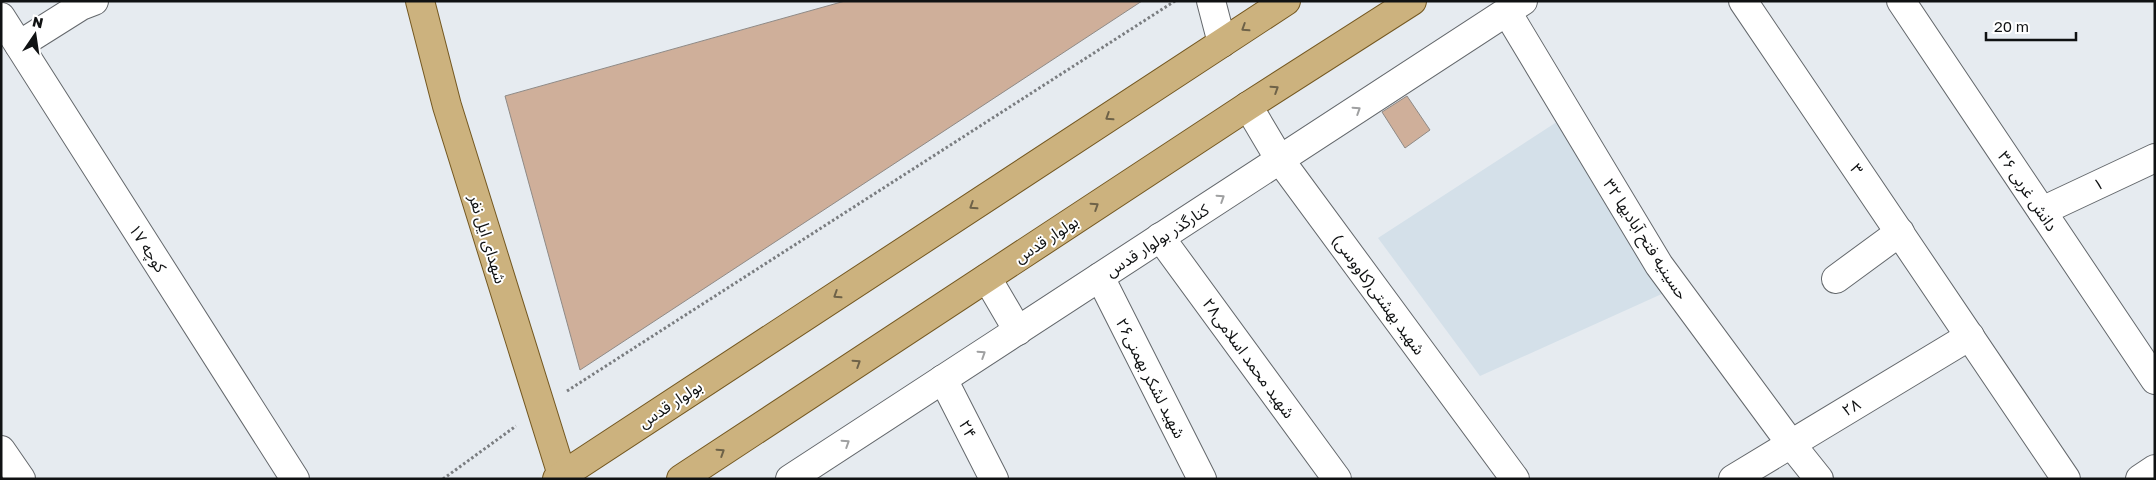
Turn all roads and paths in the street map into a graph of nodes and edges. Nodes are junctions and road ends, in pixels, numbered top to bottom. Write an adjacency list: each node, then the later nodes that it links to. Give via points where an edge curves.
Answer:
1 (12, 1): 10 (street)
2 (420, 1): 28 (main road, شهدای ایل نفر, via 447,106)
3 (1174, 1): 28 (path)
4 (1211, 1): 13 (street)
5 (1286, 1): 13 (main road, بولوار قدس, one-way to 13)
6 (1412, 1): 15 (main road, بولوار قدس, one-way to 6)
7 (1744, 1): 19 (street, ۳)
8 (1901, 1): 18 (street, دانش غربی ۳۶)
9 (85, 3): 14 (street)
10 (1, 6)
11 (1515, 7): 17 (street, کنارگذر بولوار قدس, one-way to 11); 29 (street, حسینیه فتح آبادیها ۳۲, via 1659,265)
12 (1, 17): 14 (street, کوچه ۱۷)
13 (1222, 42): 33 (main road, بولوار قدس, one-way to 33)
14 (19, 45): 35 (street, کوچه ۱۷)
15 (1248, 106): 17 (street, شهید بهشتی(کاووسی)); 22 (main road, بولوار قدس, one-way to 15)
16 (2155, 158): 18 (street, ۱)
17 (1280, 160): 20 (street, کنارگذر بولوار قدس, one-way to 17); 42 (street, شهید بهشتی(کاووسی))
18 (2042, 211): 27 (street, دانش غربی ۳۶)
19 (1900, 232): 23 (street); 25 (street, ۳)
20 (1160, 238): 21 (street, کنارگذر بولوار قدس); 41 (street, شهید محمد اسلامی۲۸)
21 (1100, 277): 24 (street, کنارگذر بولوار قدس); 40 (street, شهید لشکر بهمنی۲۶)
22 (987, 278): 24 (street); 37 (main road, بولوار قدس, one-way to 22)
23 (1836, 279)
24 (1018, 331): 26 (street, کنارگذر بولوار قدس, one-way to 24)
25 (1970, 336): 29 (street, ۲۸); 45 (street, ۳)
26 (943, 380): 31 (street, کنارگذر بولوار قدس, one-way to 26); 39 (street, ۲۴)
27 (2155, 380)
28 (541, 408): 33 (main road, شهدای ایل نفر); 36 (path)
29 (1791, 444): 43 (street, ۲۸); 44 (street, حسینیه فتح آبادیها ۳۲)
30 (1, 450): 34 (street)
31 (824, 469): 38 (street, کنارگذر بولوار قدس)
32 (2155, 469): 46 (street)
33 (559, 477)
34 (21, 479)
35 (296, 479)
36 (443, 479)
37 (680, 479)
38 (790, 479)
39 (994, 479)
40 (1202, 479)
41 (1337, 479)
42 (1515, 479)
43 (1733, 479)
44 (1819, 479)
45 (2066, 479)
46 (2140, 479)

